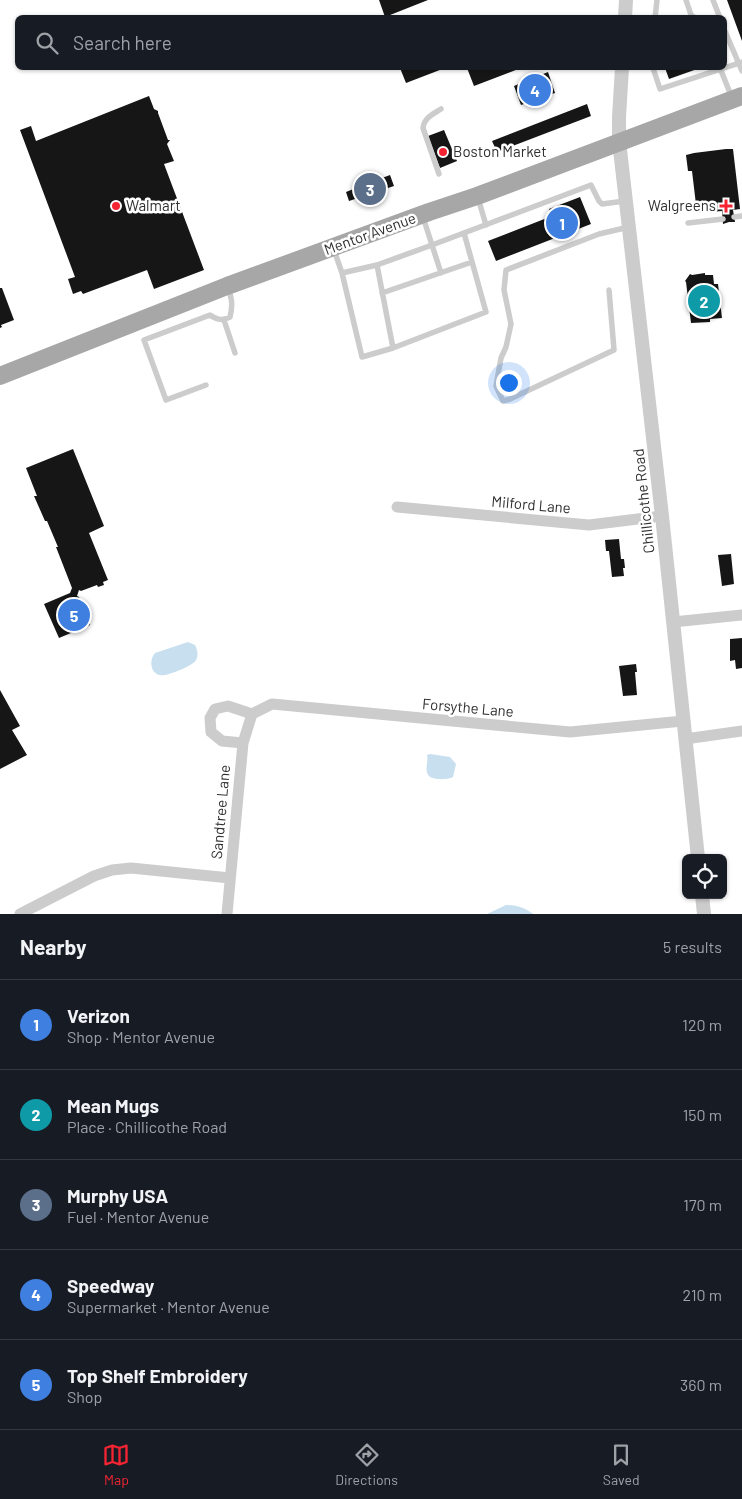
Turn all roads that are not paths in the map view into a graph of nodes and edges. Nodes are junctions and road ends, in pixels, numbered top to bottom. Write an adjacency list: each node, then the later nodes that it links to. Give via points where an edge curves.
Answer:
1 (626, 0): 5 (street)
2 (657, 0): 6 (lane)
3 (686, 0): 7 (lane)
4 (713, 0): 8 (lane)
5 (625, 15)
6 (655, 15)
7 (692, 15)
8 (719, 15)
9 (727, 35): 10 (lane)
10 (741, 63): 11 (lane); 16 (lane)
11 (727, 66)
12 (622, 70): 19 (street, Chillicothe Road)
13 (654, 70): 14 (lane, via 660,89)
14 (715, 70)
15 (722, 70): 17 (lane)
16 (742, 71)
17 (737, 98): 19 (main road, Mentor Avenue)
18 (440, 109): 20 (lane, via 423,124)
19 (620, 141): 21 (main road, Mentor Avenue); 22 (street, Chillicothe Road)
20 (440, 174)
21 (477, 196): 23 (main road, Mentor Avenue); 28 (lane)
22 (626, 201): 28 (lane, via 602,204 591,184); 29 (street, Chillicothe Road)
23 (422, 215): 31 (lane); 32 (main road, Mentor Avenue)
24 (742, 216): 25 (lane)
25 (734, 217)
26 (722, 219): 27 (lane)
27 (688, 223)
28 (486, 225): 30 (lane)
29 (628, 227): 38 (lane, via 599,234 506,270 504,290 511,324 500,358 496,386 503,401 614,350); 46 (street, Chillicothe Road)
30 (464, 233): 31 (lane); 33 (lane)
31 (432, 245): 34 (lane); 36 (lane)
32 (334, 248): 35 (lane); 37 (main road, Mentor Avenue)
33 (472, 262): 36 (lane); 41 (lane, via 486,312)
34 (376, 265): 35 (lane); 39 (lane)
35 (342, 273): 41 (lane, via 362,357)
36 (441, 273): 39 (lane)
37 (227, 286): 40 (lane, via 233,307 230,317); 43 (main road, Mentor Avenue)
38 (609, 290)
39 (382, 293): 41 (lane)
40 (224, 320): 42 (lane); 44 (lane, via 210,315 144,340 166,400)
41 (393, 348)
42 (236, 353)
43 (0, 376)
44 (206, 385)
45 (397, 507): 46 (street, Milford Lane, via 589,525)
46 (662, 516): 48 (street, Chillicothe Road)
47 (742, 615): 48 (street)
48 (674, 622): 50 (street, Chillicothe Road)
49 (252, 714): 50 (street, Forsythe Lane, via 272,704 570,732); 53 (street, Sandtree Lane); 53 (street, via 228,706 215,709 210,718 211,732 222,741)
50 (683, 721): 52 (street, Chillicothe Road)
51 (742, 731): 52 (street)
52 (685, 739): 54 (street, Chillicothe Road)
53 (243, 743): 55 (street, Sandtree Lane)
54 (698, 854)
55 (230, 878): 57 (street, via 131,868 112,870); 58 (street, Sandtree Lane)
56 (702, 899): 59 (street)
57 (20, 914)
58 (227, 914)
59 (704, 914)

